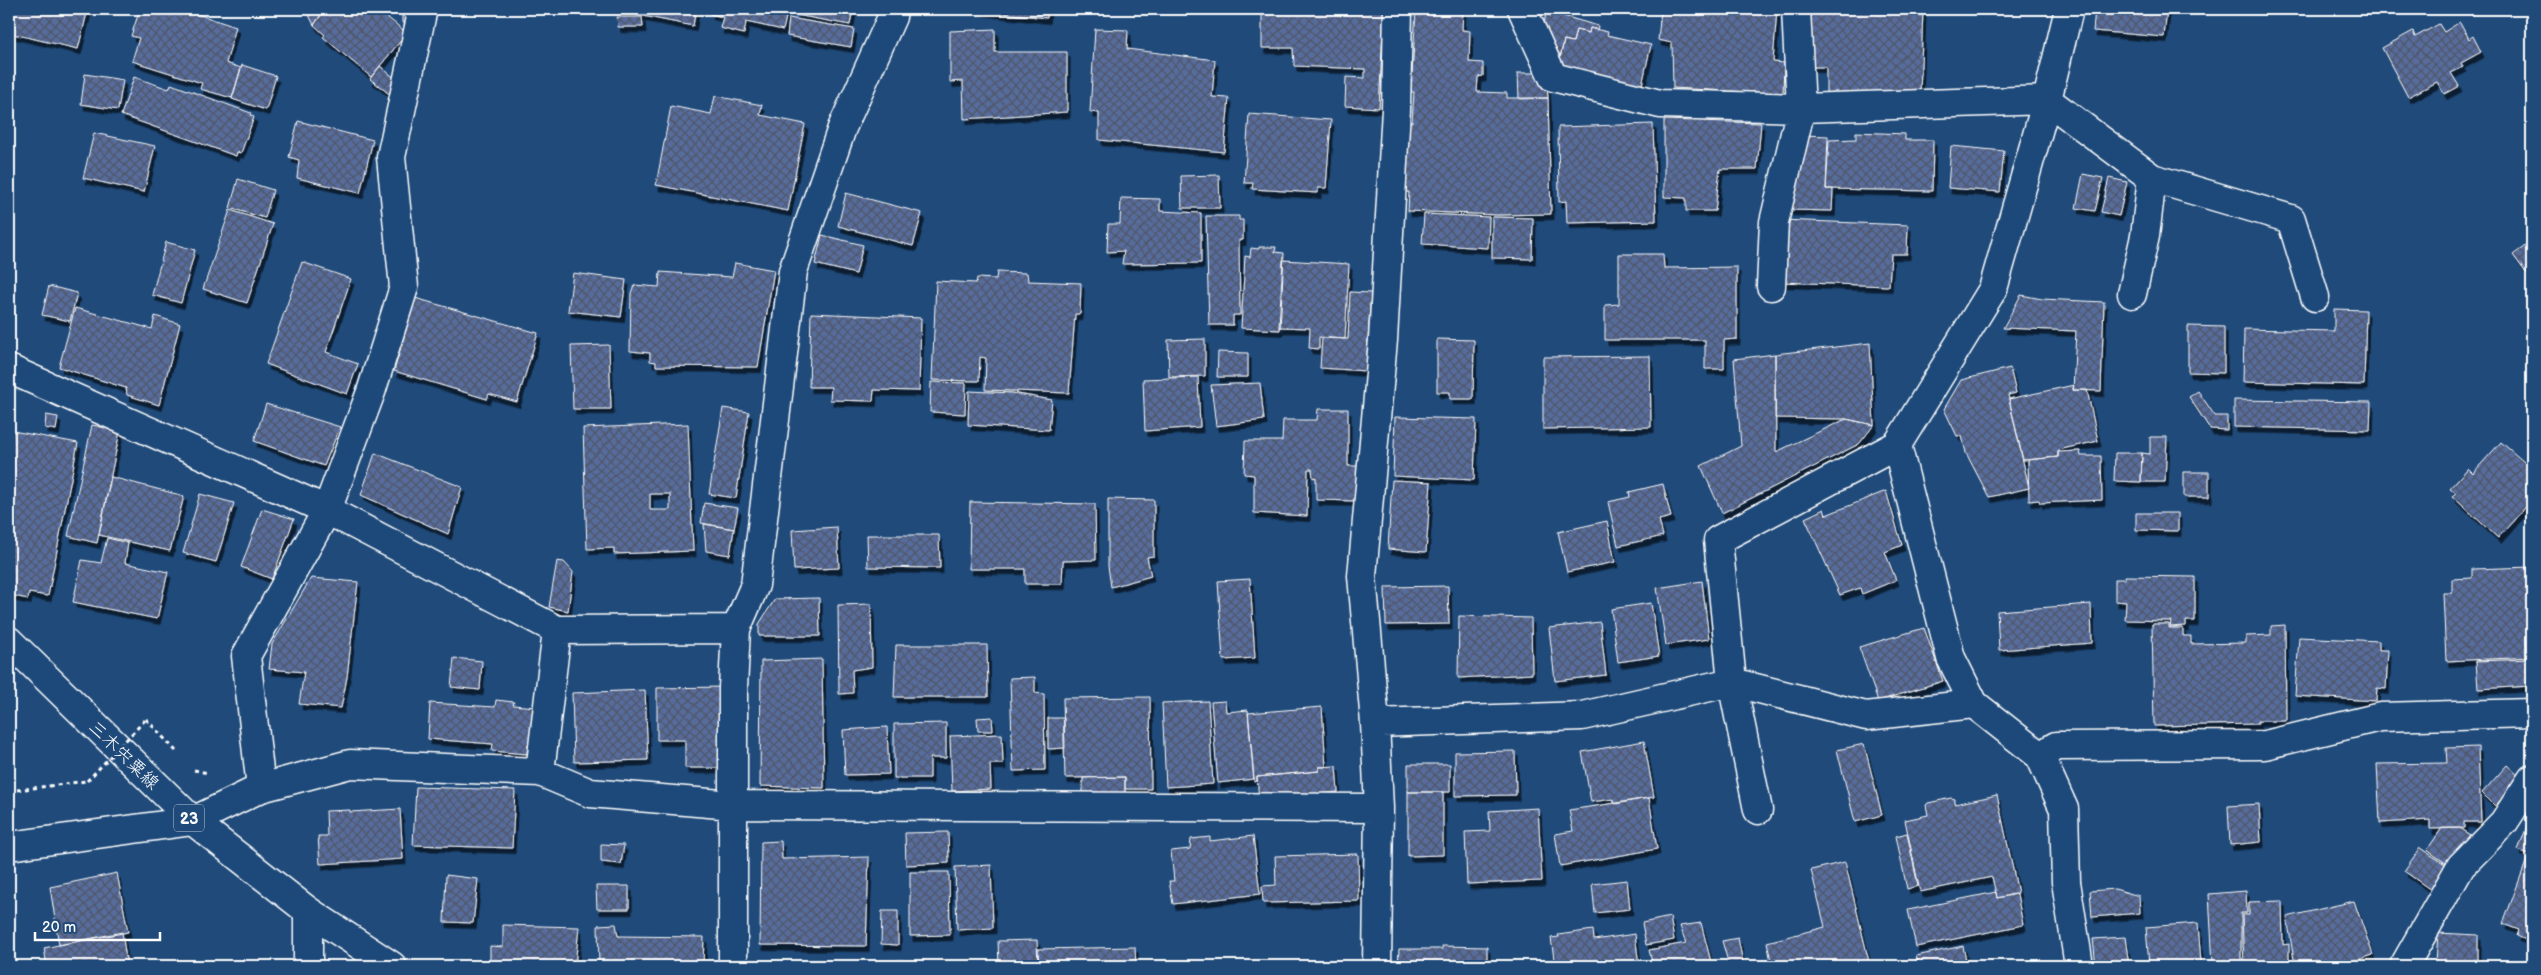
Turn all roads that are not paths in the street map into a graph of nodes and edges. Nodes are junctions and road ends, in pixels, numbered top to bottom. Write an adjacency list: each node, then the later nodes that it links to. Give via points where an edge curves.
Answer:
1 (417, 9): 15 (street, via 422,13 391,157 404,288 371,392)
2 (894, 9): 16 (street, via 842,128 793,271 754,585)
3 (1398, 9): 22 (street, via 1396,109 1382,340 1362,576)
4 (1522, 9): 8 (street, via 1553,77 1660,104)
5 (1796, 9): 8 (street)
6 (2069, 9): 7 (street)
7 (2046, 100): 8 (street); 9 (street); 14 (street, via 1993,289)
8 (1801, 108): 10 (street, via 1774,222)
9 (2152, 178): 11 (street, via 2145,236); 12 (street, via 2291,219)
10 (1771, 286)
11 (2132, 294)
12 (2315, 298)
13 (9, 369): 15 (street)
14 (1897, 445): 19 (street, via 1718,540); 20 (street, via 1952,658)
15 (327, 510): 17 (street); 26 (street, via 246,656)
16 (736, 629): 17 (street); 27 (street)
17 (557, 630): 24 (street)
18 (9, 641): 30 (street, 三木宍粟線 / 23)
19 (1732, 682): 20 (street, via 1866,716); 22 (street, via 1582,716); 29 (street)
20 (1974, 704): 23 (street)
21 (2532, 712): 23 (street, via 2380,717 2264,745 2056,746)
22 (1375, 723): 28 (street)
23 (2040, 756): 37 (street, via 2064,809 2066,882)
24 (540, 772): 26 (street, via 350,764); 27 (street, via 590,793)
25 (2532, 779): 38 (street, via 2504,822 2461,866)
26 (261, 788): 30 (street)
27 (733, 805): 28 (street); 35 (street)
28 (1379, 808): 36 (street)
29 (1758, 810)
30 (193, 821): 31 (street); 32 (street, 三木宍粟線 / 23)
31 (9, 846)
32 (308, 911): 33 (street); 34 (street, 三木宍粟線 / 23)
33 (308, 966)
34 (392, 966)
35 (733, 966)
36 (1377, 966)
37 (2080, 966)
38 (2404, 966)

